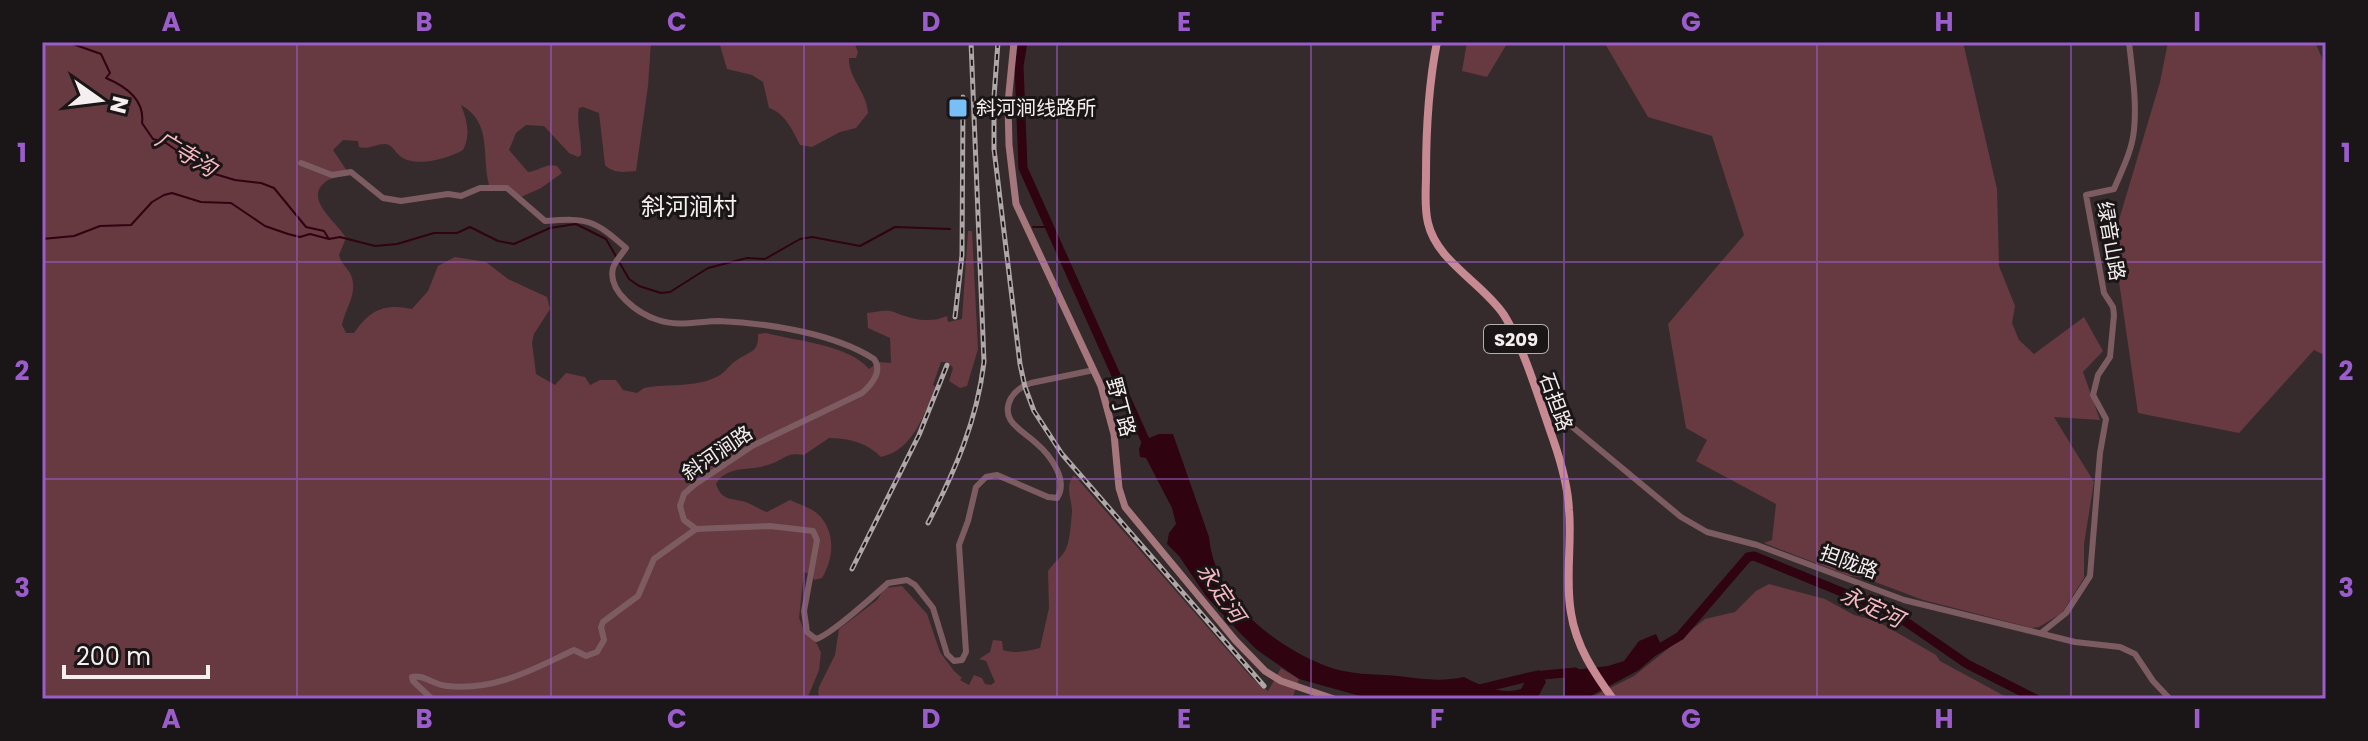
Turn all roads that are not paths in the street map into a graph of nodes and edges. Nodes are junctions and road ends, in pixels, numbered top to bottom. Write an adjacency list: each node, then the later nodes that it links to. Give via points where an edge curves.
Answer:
1 (1014, 42): 5 (main road, 野丁路, via 1008,103 1016,204)
2 (1437, 42): 6 (main road, 石担路 / S209, via 1426,123 1428,223 1438,246 1505,317)
3 (2129, 42): 8 (street, 绿音山路, via 2135,100 2128,155 2114,189 2086,195 2104,293 2114,315 2110,357 2093,395 2106,419 2091,571 2066,613)
4 (301, 163): 7 (street, 斜河涧路, via 332,175 351,172 383,198 401,201 507,188 545,221 583,219 606,230 626,248 613,276 616,289 659,321 736,322 787,330 841,343 877,364 875,378 862,393 752,446 684,494 684,520)
5 (1094, 370): 7 (street, via 1031,383 1012,396 1011,422 1047,455 1061,489 1057,498 1048,497 991,475 976,487 959,545 966,652 960,661 947,654 933,608 907,580 888,583 826,635 812,637 804,611 817,540 808,528); 11 (main road, 野丁路, via 1114,434 1125,507 1265,671)
6 (1537, 398): 8 (street, 担陇路, via 1681,517 1707,532 1757,545 1904,600); 12 (main road, 石担路 / S209, via 1567,488 1571,612 1585,656)
7 (696, 529): 10 (street, via 654,559 638,596 603,622 604,640 597,652 586,656 574,650 487,685 446,686 412,677)
8 (2041, 633): 13 (street, 担陇路, via 2135,654)
9 (2326, 698): 14 (street)
10 (432, 699)
11 (1334, 699)
12 (1613, 699)
13 (2170, 699)
14 (2319, 699)

